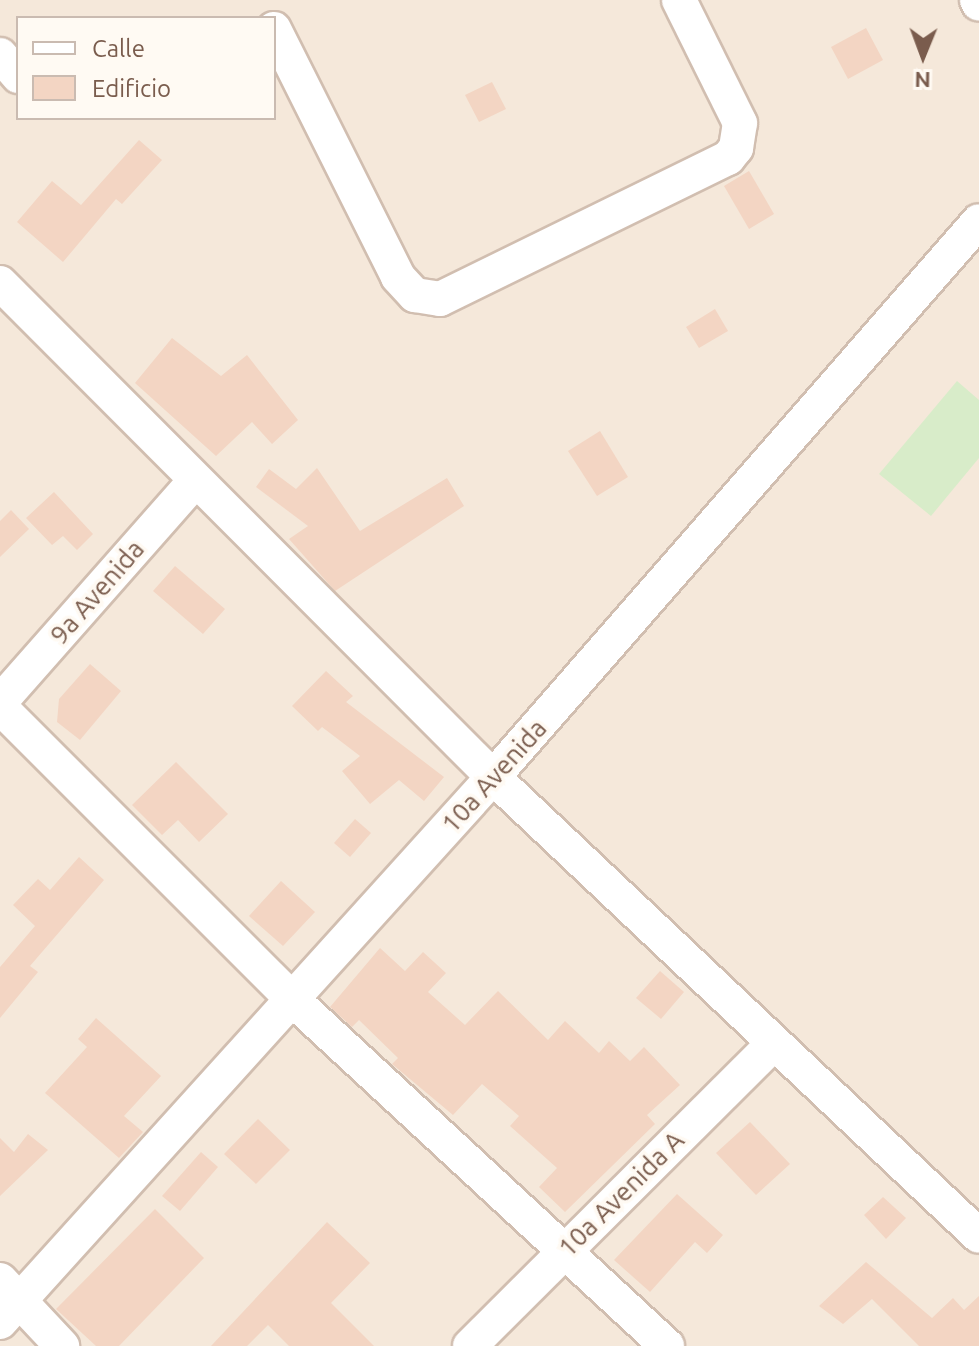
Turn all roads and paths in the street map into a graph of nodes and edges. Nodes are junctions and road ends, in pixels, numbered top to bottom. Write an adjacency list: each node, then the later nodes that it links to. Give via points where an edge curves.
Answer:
1 (679, 0): 2 (street, via 740,123 736,148 728,158 440,299 415,295 398,277)
2 (276, 33)
3 (0, 55): 4 (street)
4 (16, 74)
5 (979, 221): 9 (street, 10a Avenida)
6 (0, 283): 7 (street)
7 (194, 482): 8 (street, 9a Avenida); 9 (street)
8 (0, 705): 10 (street)
9 (493, 777): 10 (street, 10a Avenida); 11 (street)
10 (292, 999): 13 (street); 14 (street, 10a Avenida)
11 (773, 1044): 12 (street); 13 (street, 10a Avenida A)
12 (979, 1236)
13 (563, 1251): 16 (street, 10a Avenida A); 17 (street)
14 (6, 1301): 15 (street)
15 (62, 1346)
16 (470, 1346)
17 (667, 1346)

